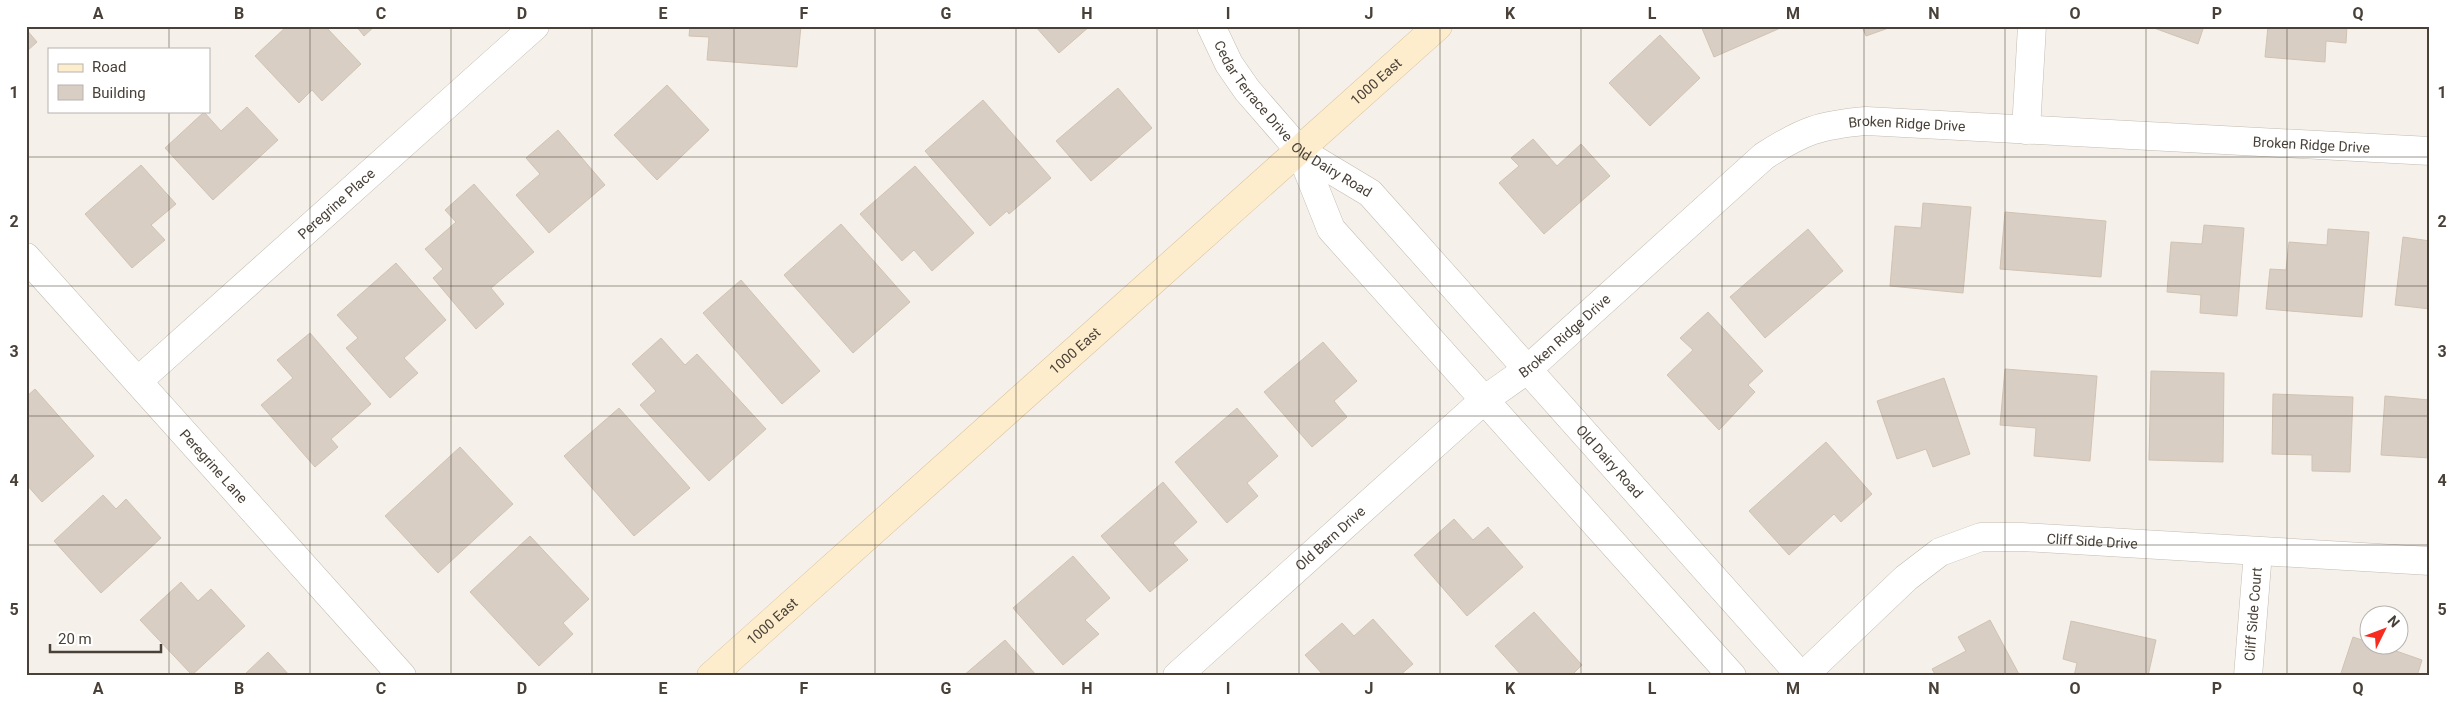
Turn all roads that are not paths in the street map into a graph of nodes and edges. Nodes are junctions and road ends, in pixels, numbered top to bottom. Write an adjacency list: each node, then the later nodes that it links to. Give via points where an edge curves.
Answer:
1 (536, 26): 10 (street, Peregrine Place)
2 (1212, 26): 6 (street, Cedar Terrace Drive, via 1229,64 1247,90)
3 (1438, 26): 6 (street, 1000 East)
4 (2032, 26): 5 (street)
5 (2026, 130): 7 (street, Broken Ridge Drive); 9 (street, Broken Ridge Drive, via 1866,121 1829,124 1796,136 1764,156)
6 (1300, 151): 9 (street, Old Dairy Road, via 1370,193); 11 (street, Old Dairy Road, via 1331,229); 15 (street, 1000 East)
7 (2430, 151)
8 (26, 257): 10 (street, Peregrine Lane)
9 (1528, 369): 11 (street, Broken Ridge Drive); 18 (street, Old Dairy Road)
10 (138, 381): 14 (street, Peregrine Lane)
11 (1484, 400): 16 (street, Old Barn Drive); 17 (street, Old Dairy Road)
12 (2258, 552): 13 (street, Cliff Side Drive); 18 (street, Cliff Side Drive, via 1981,537 1940,552 1906,578); 19 (street, Cliff Side Court)
13 (2430, 561)
14 (402, 676)
15 (711, 676)
16 (1177, 676)
17 (1732, 676)
18 (1802, 676)
19 (2248, 676)

